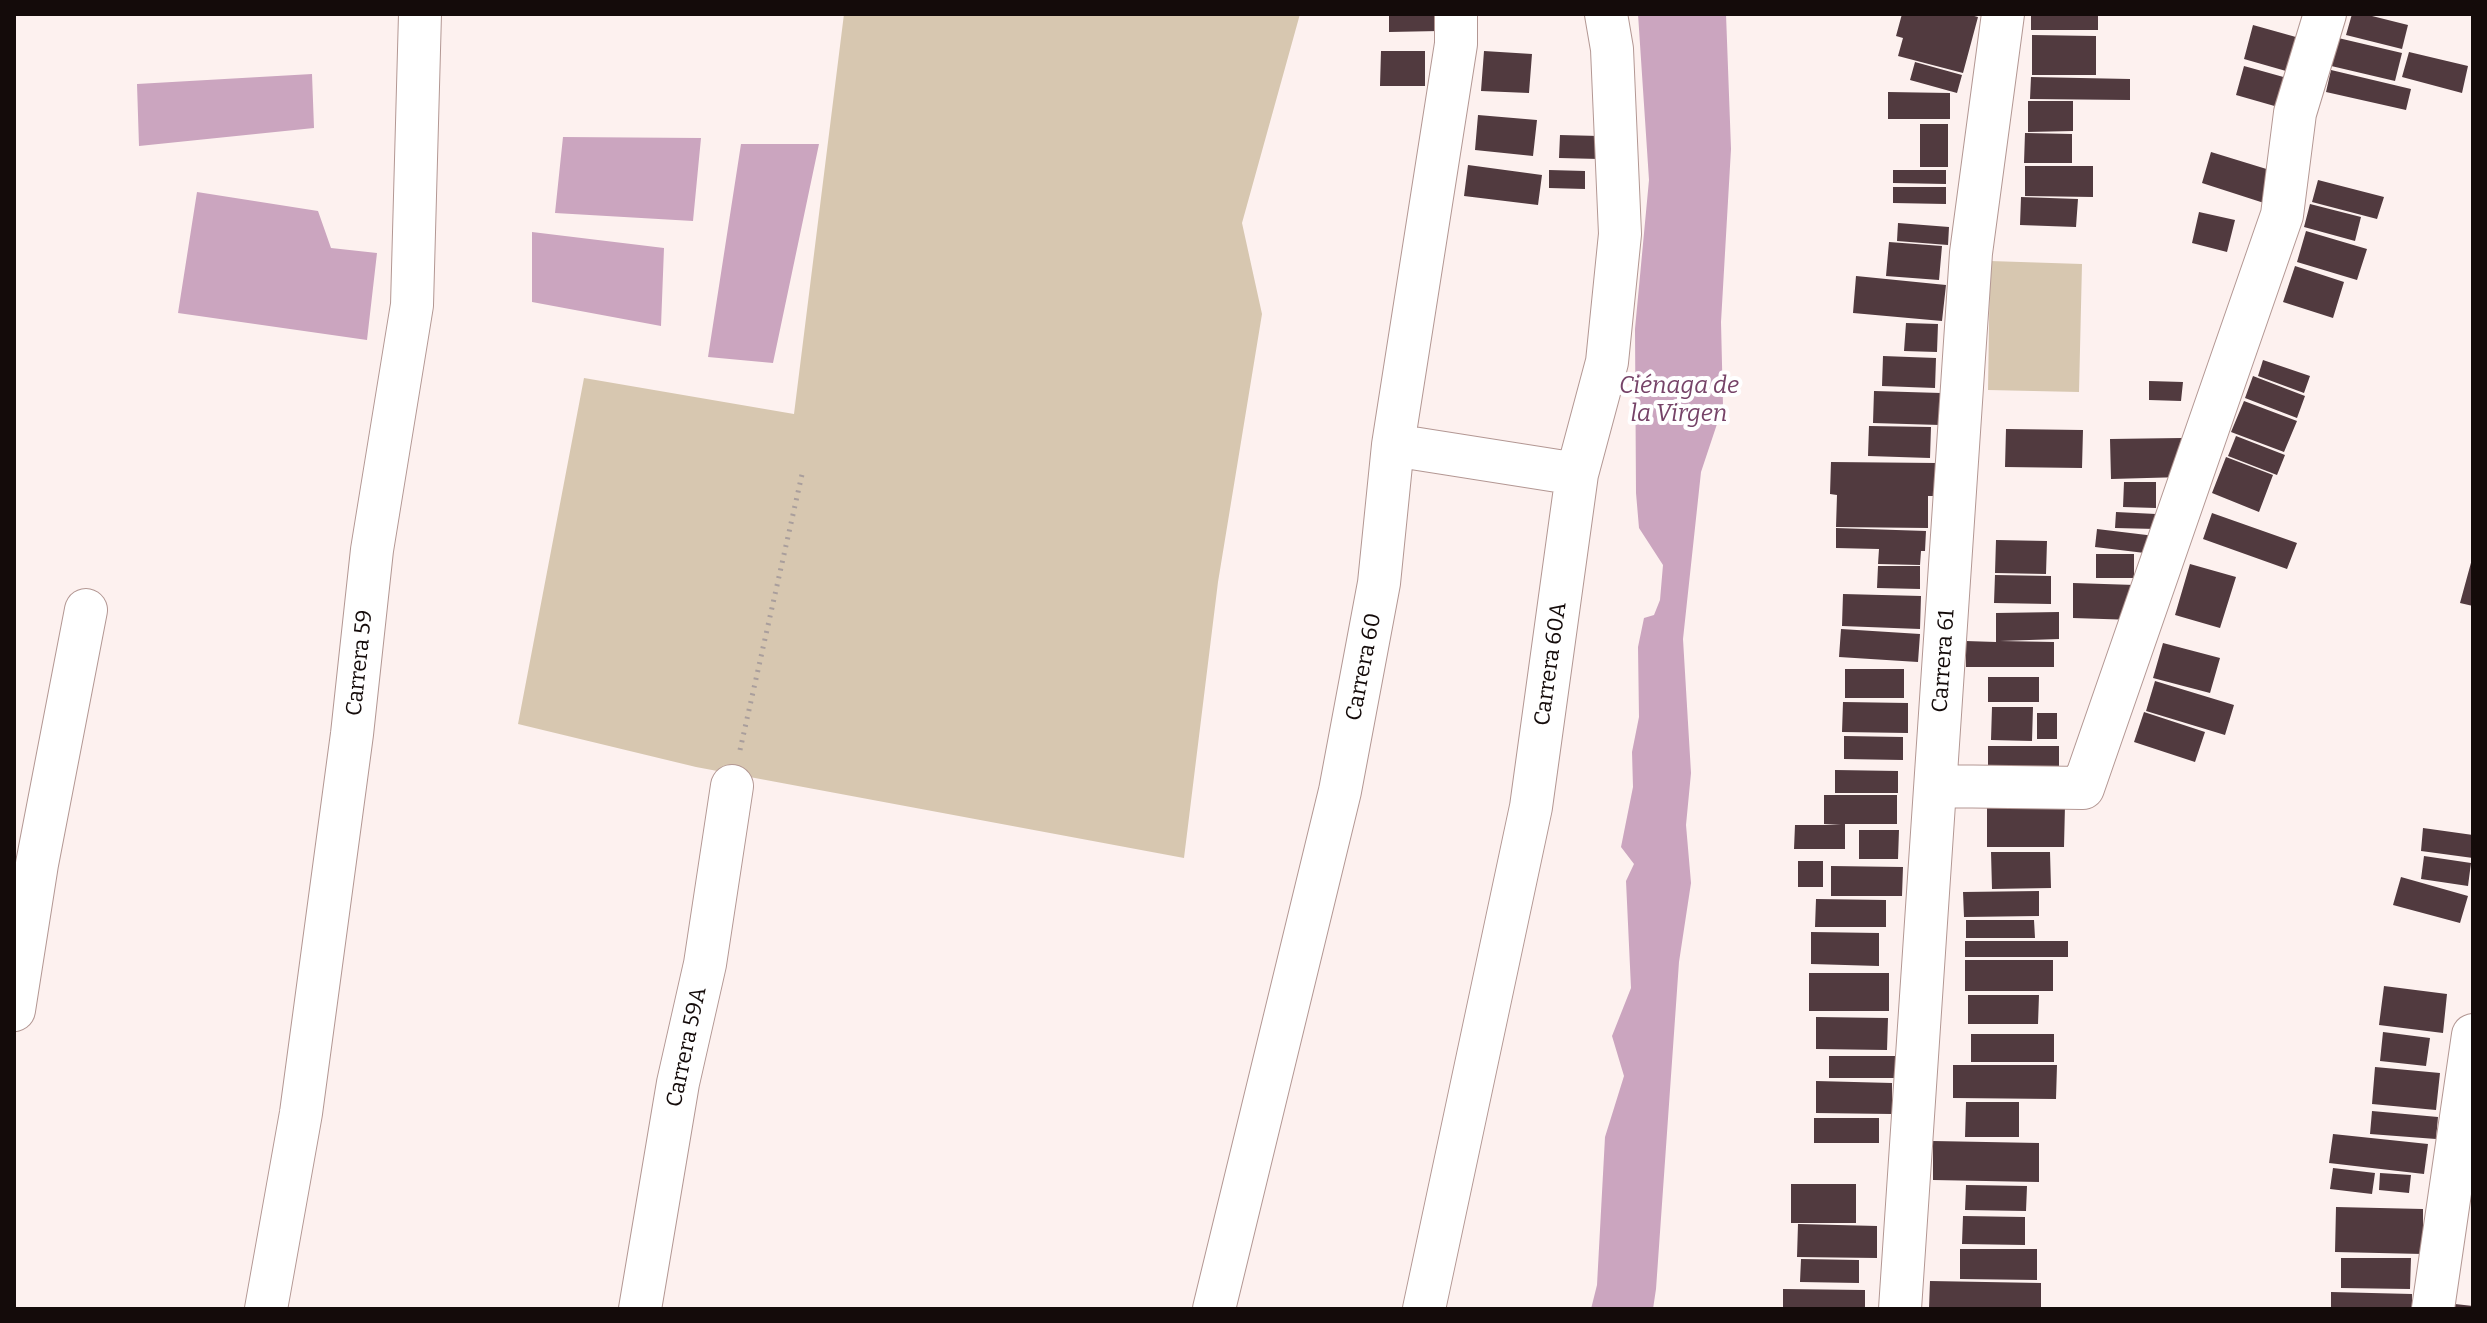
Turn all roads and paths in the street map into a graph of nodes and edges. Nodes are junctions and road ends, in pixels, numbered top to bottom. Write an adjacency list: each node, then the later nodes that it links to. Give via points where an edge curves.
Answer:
1 (420, 14): 14 (street, Carrera 59, via 412,305 372,550 301,1113)
2 (1456, 14): 6 (street, Carrera 60, via 1456,44)
3 (1606, 14): 8 (street, Carrera 60A, via 1620,234 1607,362)
4 (2003, 14): 11 (street, Carrera 61, via 1971,253)
5 (2325, 14): 11 (street, via 2295,113 2282,215 2083,788)
6 (1393, 445): 8 (street); 16 (street, Carrera 60, via 1379,583 1340,791)
7 (803, 470): 10 (path)
8 (1577, 474): 17 (street, Carrera 60A, via 1531,807)
9 (86, 610): 12 (street)
10 (732, 786): 15 (street, Carrera 59A, via 705,964 678,1083)
11 (1936, 786): 18 (street, Carrera 61)
12 (14, 1010)
13 (2473, 1035): 19 (street)
14 (266, 1309)
15 (640, 1309)
16 (1214, 1309)
17 (1424, 1309)
18 (1900, 1309)
19 (2433, 1309)

